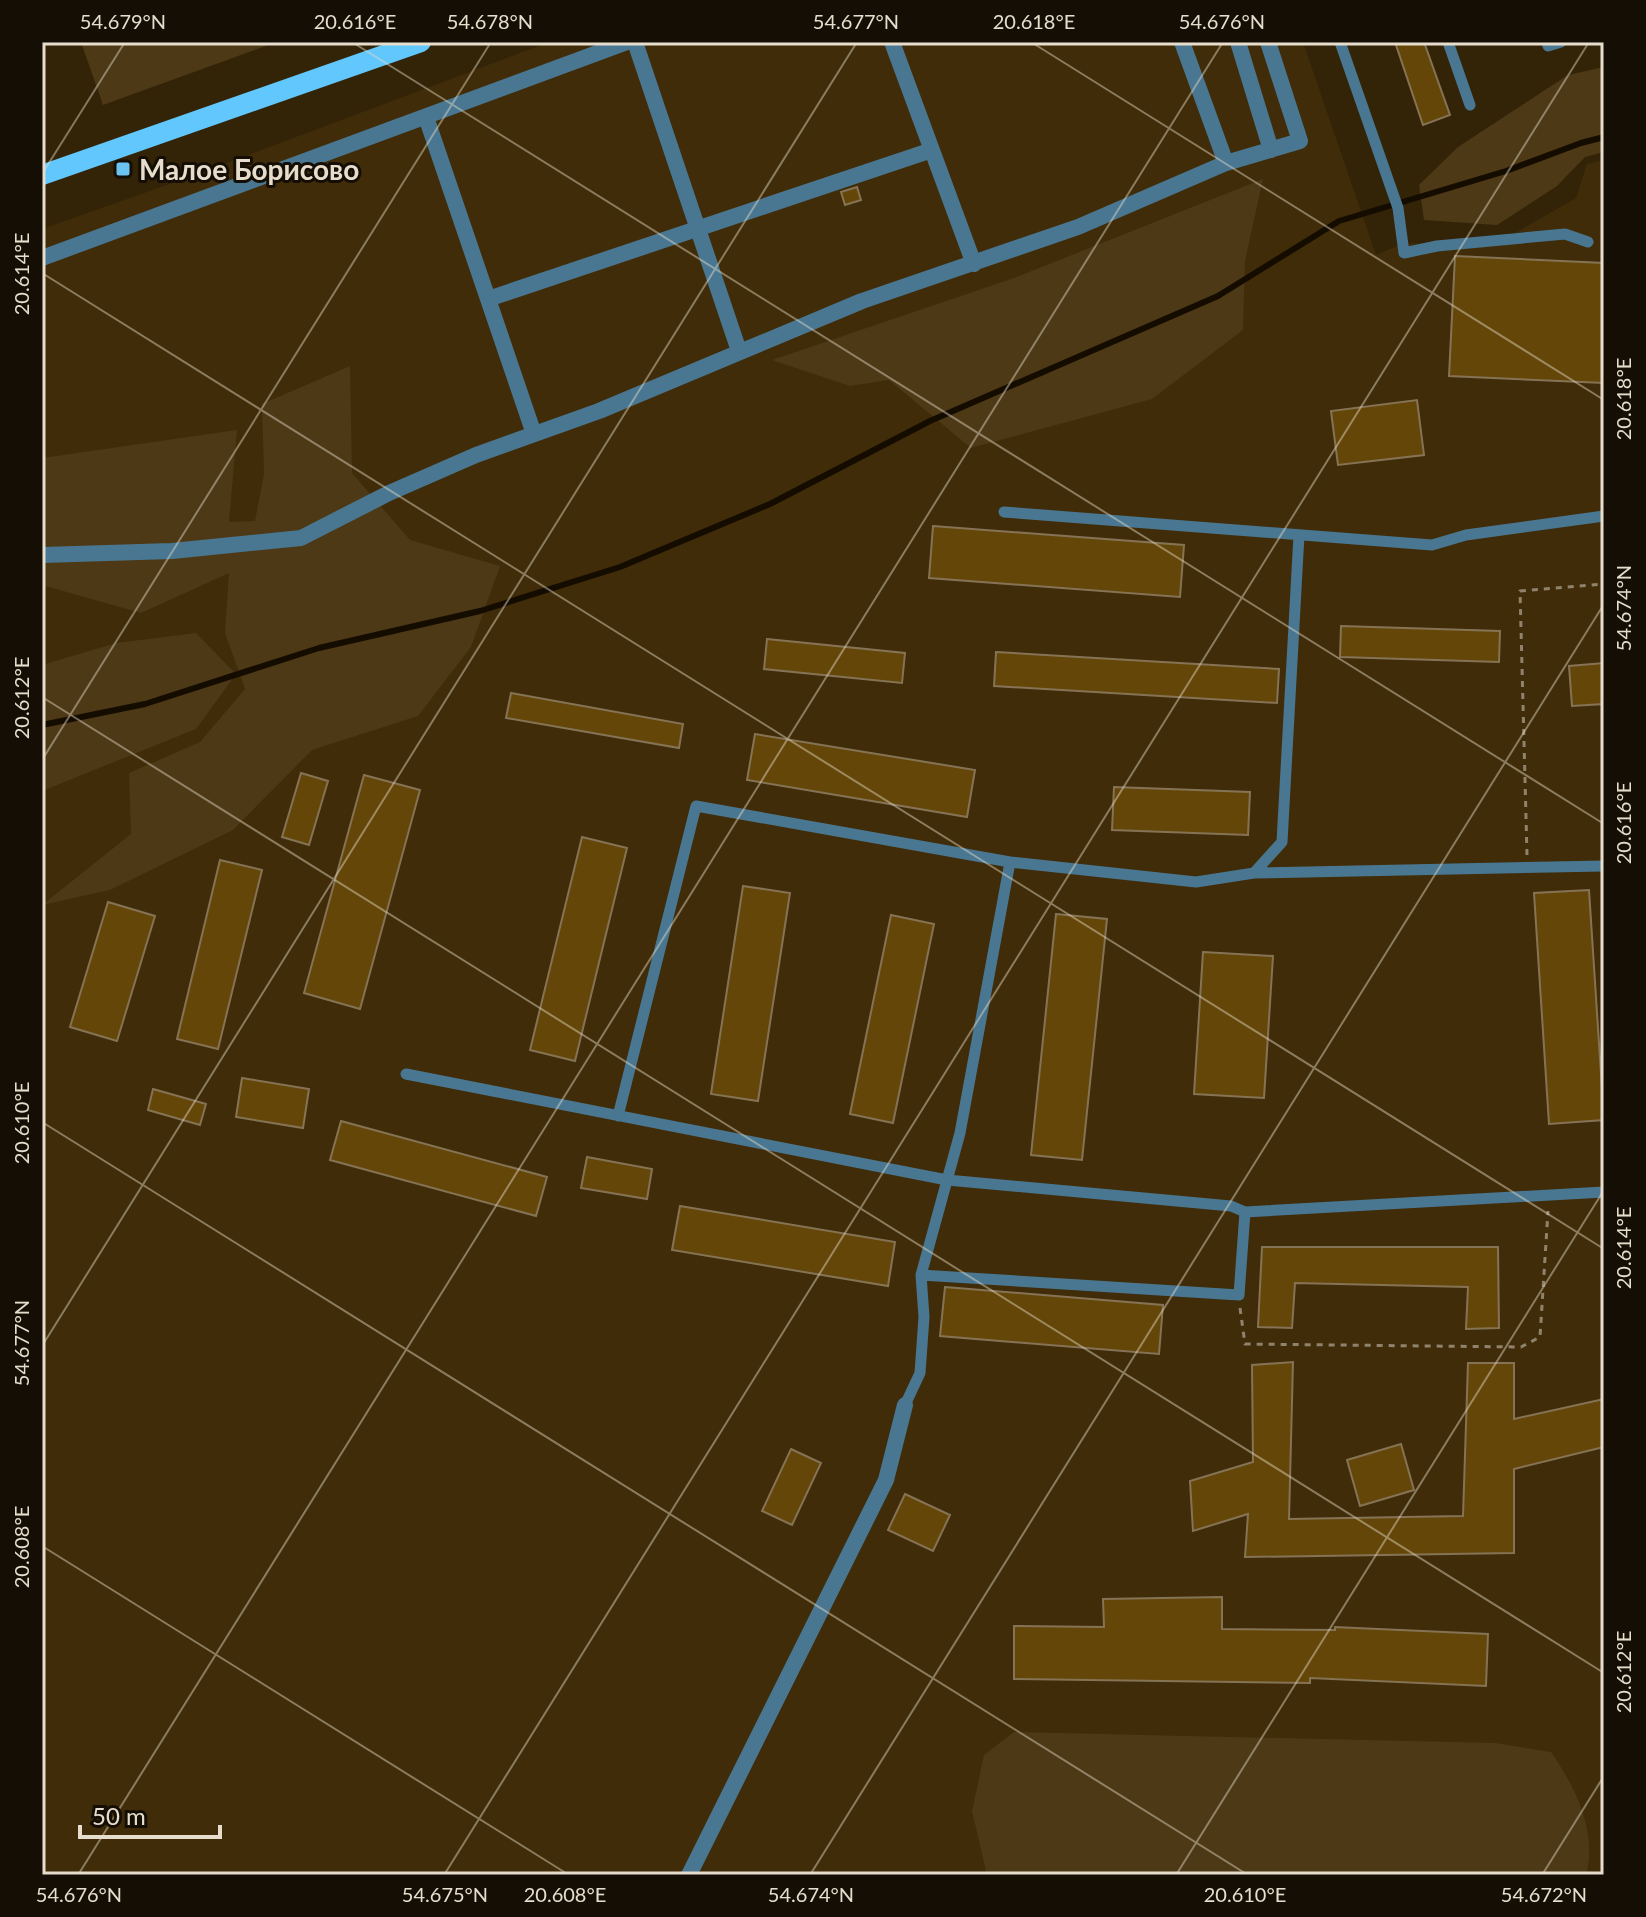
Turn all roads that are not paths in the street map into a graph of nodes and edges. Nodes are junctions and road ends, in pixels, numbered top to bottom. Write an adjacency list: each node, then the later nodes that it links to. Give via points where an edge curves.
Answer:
1 (421, 42): 17 (main road)
2 (627, 42): 13 (street)
3 (635, 42): 18 (street)
4 (892, 42): 14 (street)
5 (1182, 42): 16 (street)
6 (1238, 42): 15 (street)
7 (1268, 42): 15 (street, via 1300,141)
8 (1340, 42): 19 (lane, via 1396,204 1404,253 1565,234)
9 (1448, 42): 12 (lane)
10 (1547, 42): 11 (lane)
11 (1561, 42)
12 (1470, 105)
13 (426, 117): 20 (street); 22 (street)
14 (932, 150): 18 (street); 21 (street)
15 (1271, 150): 16 (street)
16 (1226, 163): 21 (street, via 1078,227)
17 (42, 175)
18 (698, 229): 22 (street); 23 (street)
19 (1588, 242)
20 (42, 258)
21 (974, 264): 23 (street, via 862,301)
22 (488, 299): 24 (street)
23 (739, 351): 24 (street)
24 (534, 434): 28 (street, via 389,493 301,538 172,551)
25 (1004, 512): 27 (lane)
26 (1604, 516): 27 (lane, via 1466,535 1432,545)
27 (1299, 535): 31 (lane, via 1282,842)
28 (42, 555)
29 (1010, 862): 31 (lane, via 1196,882); 33 (lane, via 696,806); 34 (lane)
30 (1604, 866): 31 (lane)
31 (1254, 873)
32 (406, 1074): 33 (lane)
33 (618, 1116): 34 (lane)
34 (947, 1180): 36 (lane, via 1231,1206); 37 (lane)
35 (1604, 1192): 36 (lane)
36 (1245, 1212): 37 (lane, via 1239,1295)
37 (921, 1275): 38 (lane, via 920,1373)
38 (905, 1405): 39 (street, via 886,1480)
39 (689, 1875)

